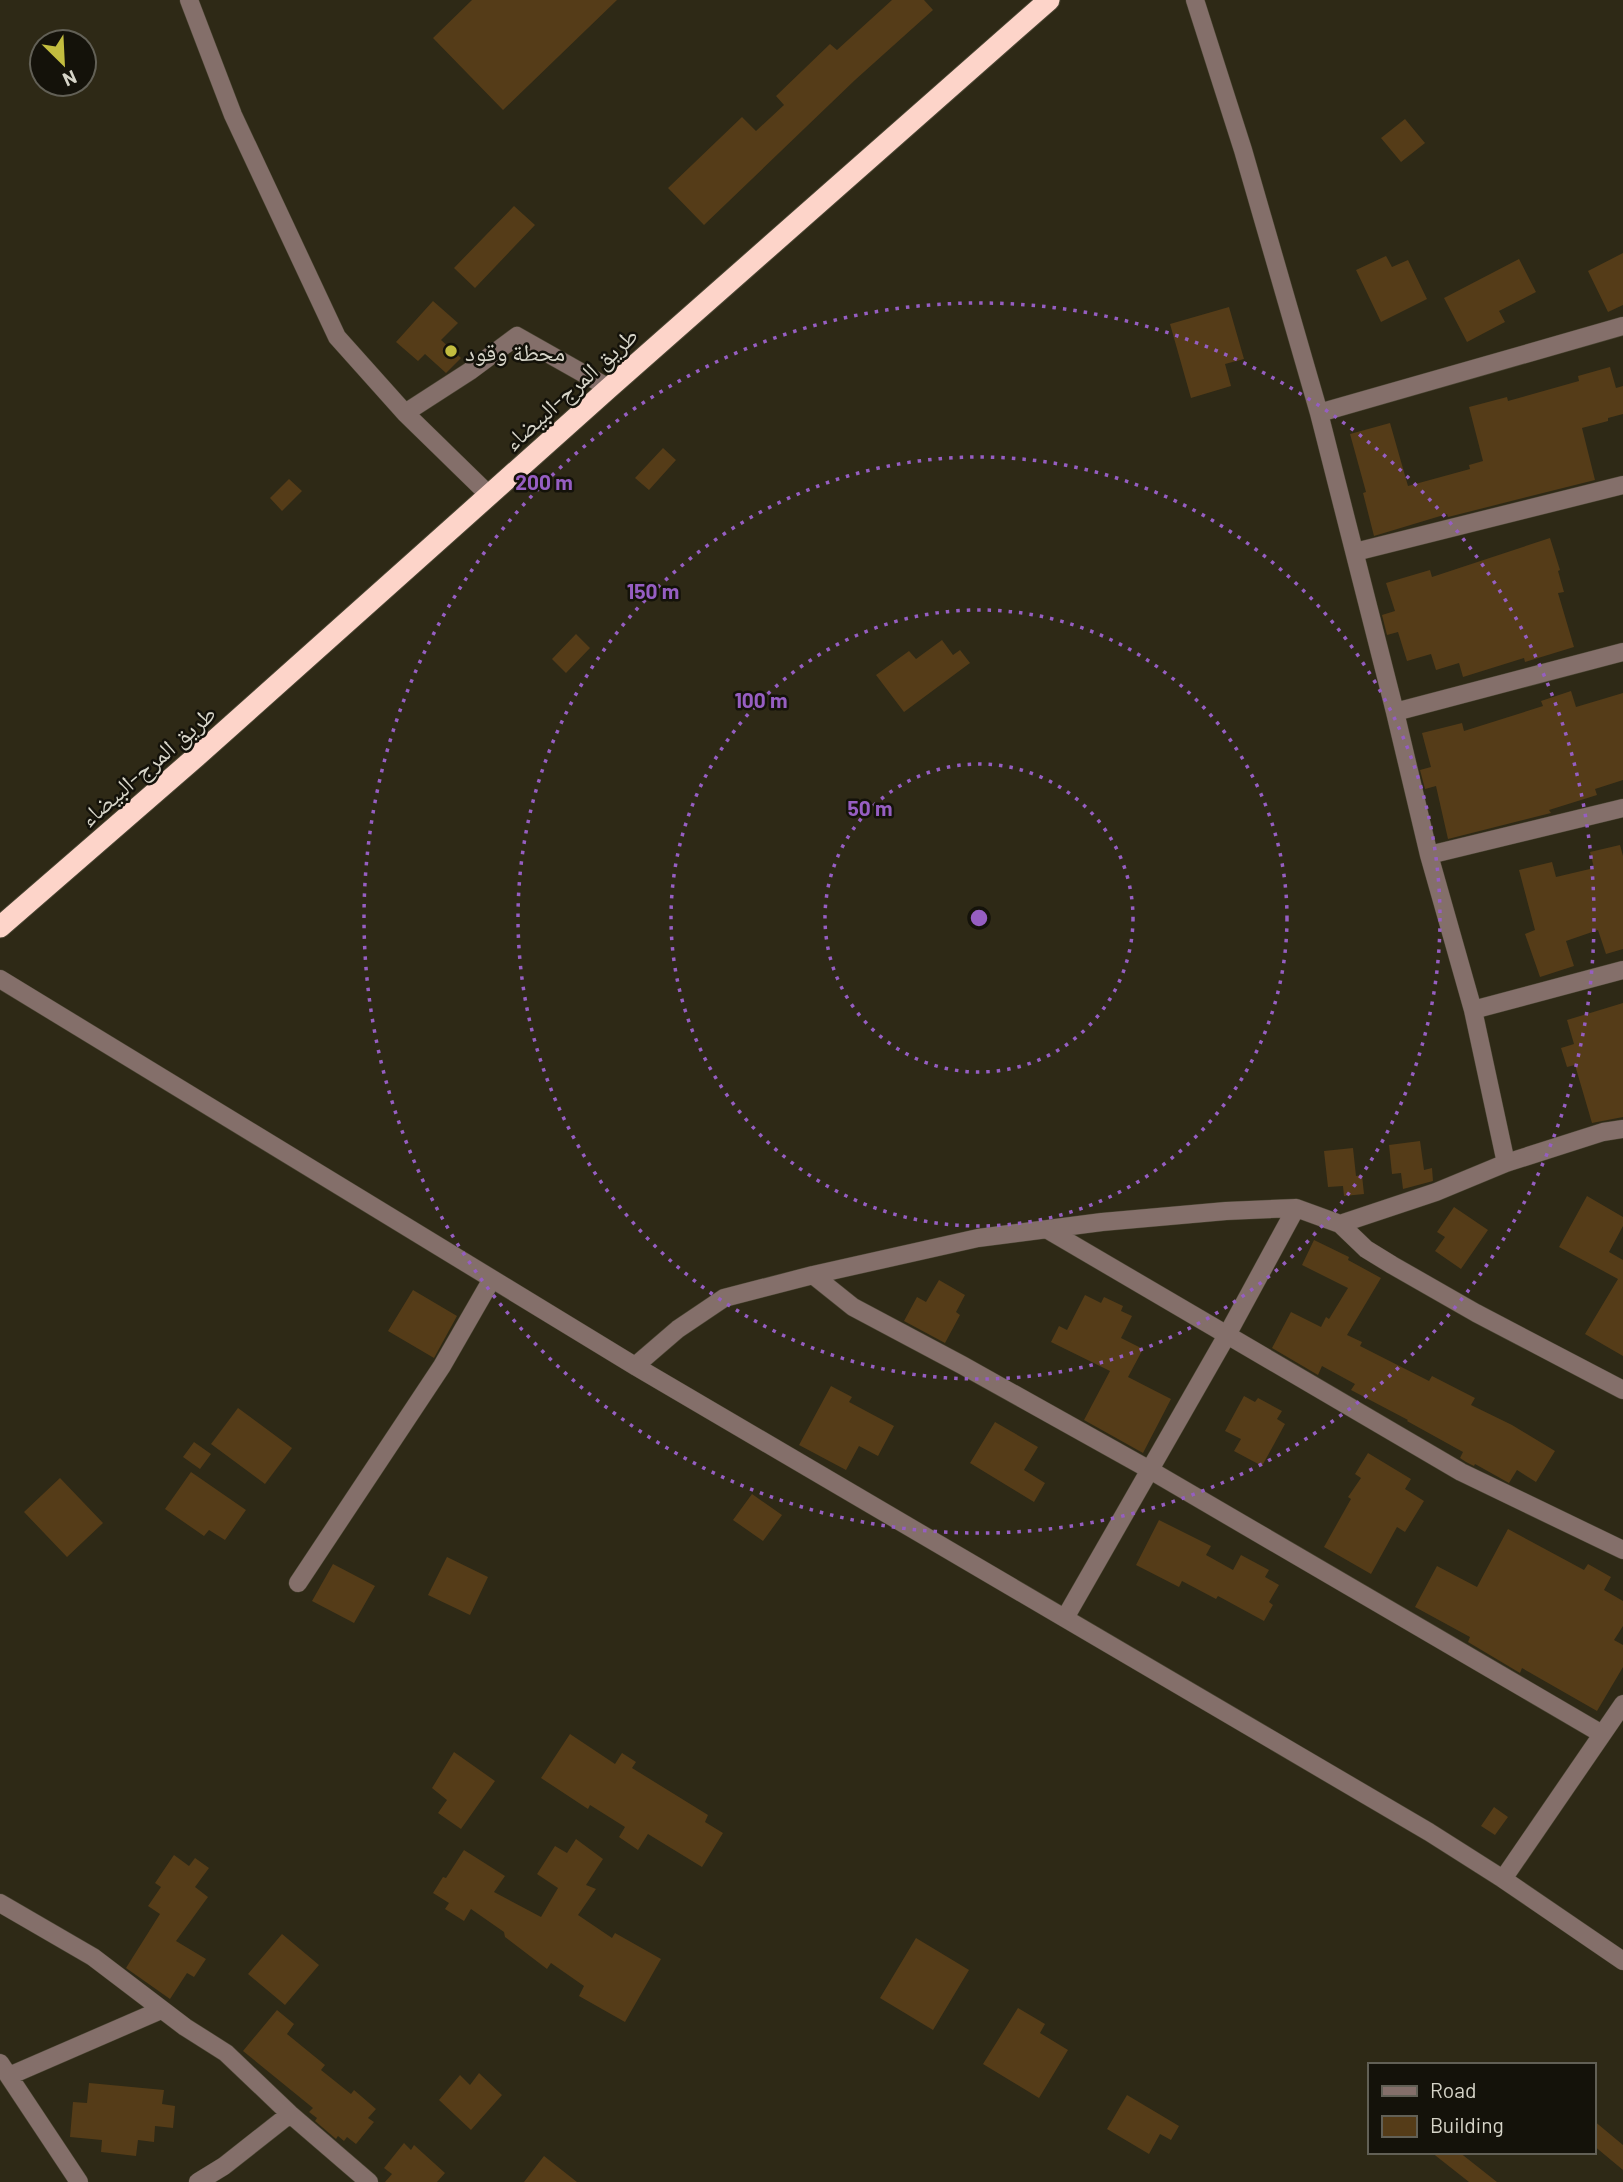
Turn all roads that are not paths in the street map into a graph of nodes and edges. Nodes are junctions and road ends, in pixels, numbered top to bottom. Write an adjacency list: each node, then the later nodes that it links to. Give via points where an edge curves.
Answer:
1 (189, 0): 6 (street, via 233,115 337,337)
2 (1049, 0): 5 (highway, طريق المرج-البيضاء)
3 (1195, 0): 7 (street)
4 (1623, 326): 7 (street)
5 (609, 388): 6 (street, via 517,336); 9 (highway, طريق المرج-البيضاء)
6 (405, 413): 9 (street)
7 (1319, 413): 10 (street)
8 (1623, 485): 10 (street)
9 (489, 495): 15 (highway, طريق المرج-البيضاء)
10 (1355, 552): 12 (street)
11 (1623, 652): 12 (street)
12 (1395, 712): 14 (street)
13 (1623, 808): 14 (street)
14 (1429, 855): 18 (street)
15 (0, 927)
16 (1623, 970): 18 (street)
17 (0, 979): 27 (street)
18 (1473, 1010): 22 (street)
19 (1623, 1129): 20 (street)
20 (1603, 1132): 21 (street); 22 (street)
21 (1623, 1143)
22 (1506, 1163): 24 (street)
23 (1296, 1208): 24 (street); 25 (street); 28 (street)
24 (1340, 1224): 30 (street, via 1366,1249 1392,1265)
25 (1048, 1230): 26 (street, via 978,1238); 28 (street)
26 (813, 1275): 29 (street, via 724,1298); 31 (street, via 853,1307)
27 (492, 1279): 29 (street); 33 (street, via 442,1366)
28 (1227, 1335): 31 (street); 32 (street, via 1461,1472)
29 (635, 1366): 34 (street)
30 (1623, 1390)
31 (1150, 1470): 34 (street); 36 (street)
32 (1621, 1545)
33 (298, 1583)
34 (1065, 1618): 37 (street)
35 (1623, 1704): 36 (street)
36 (1602, 1734): 37 (street)
37 (1503, 1879): 39 (street)
38 (0, 1903): 40 (street, via 93,1957)
39 (1623, 1961)
40 (161, 2010): 41 (street); 42 (street, via 226,2053)
41 (4, 2069): 43 (street)
42 (290, 2114): 44 (street); 45 (street)
43 (79, 2182)
44 (198, 2182)
45 (369, 2182)

